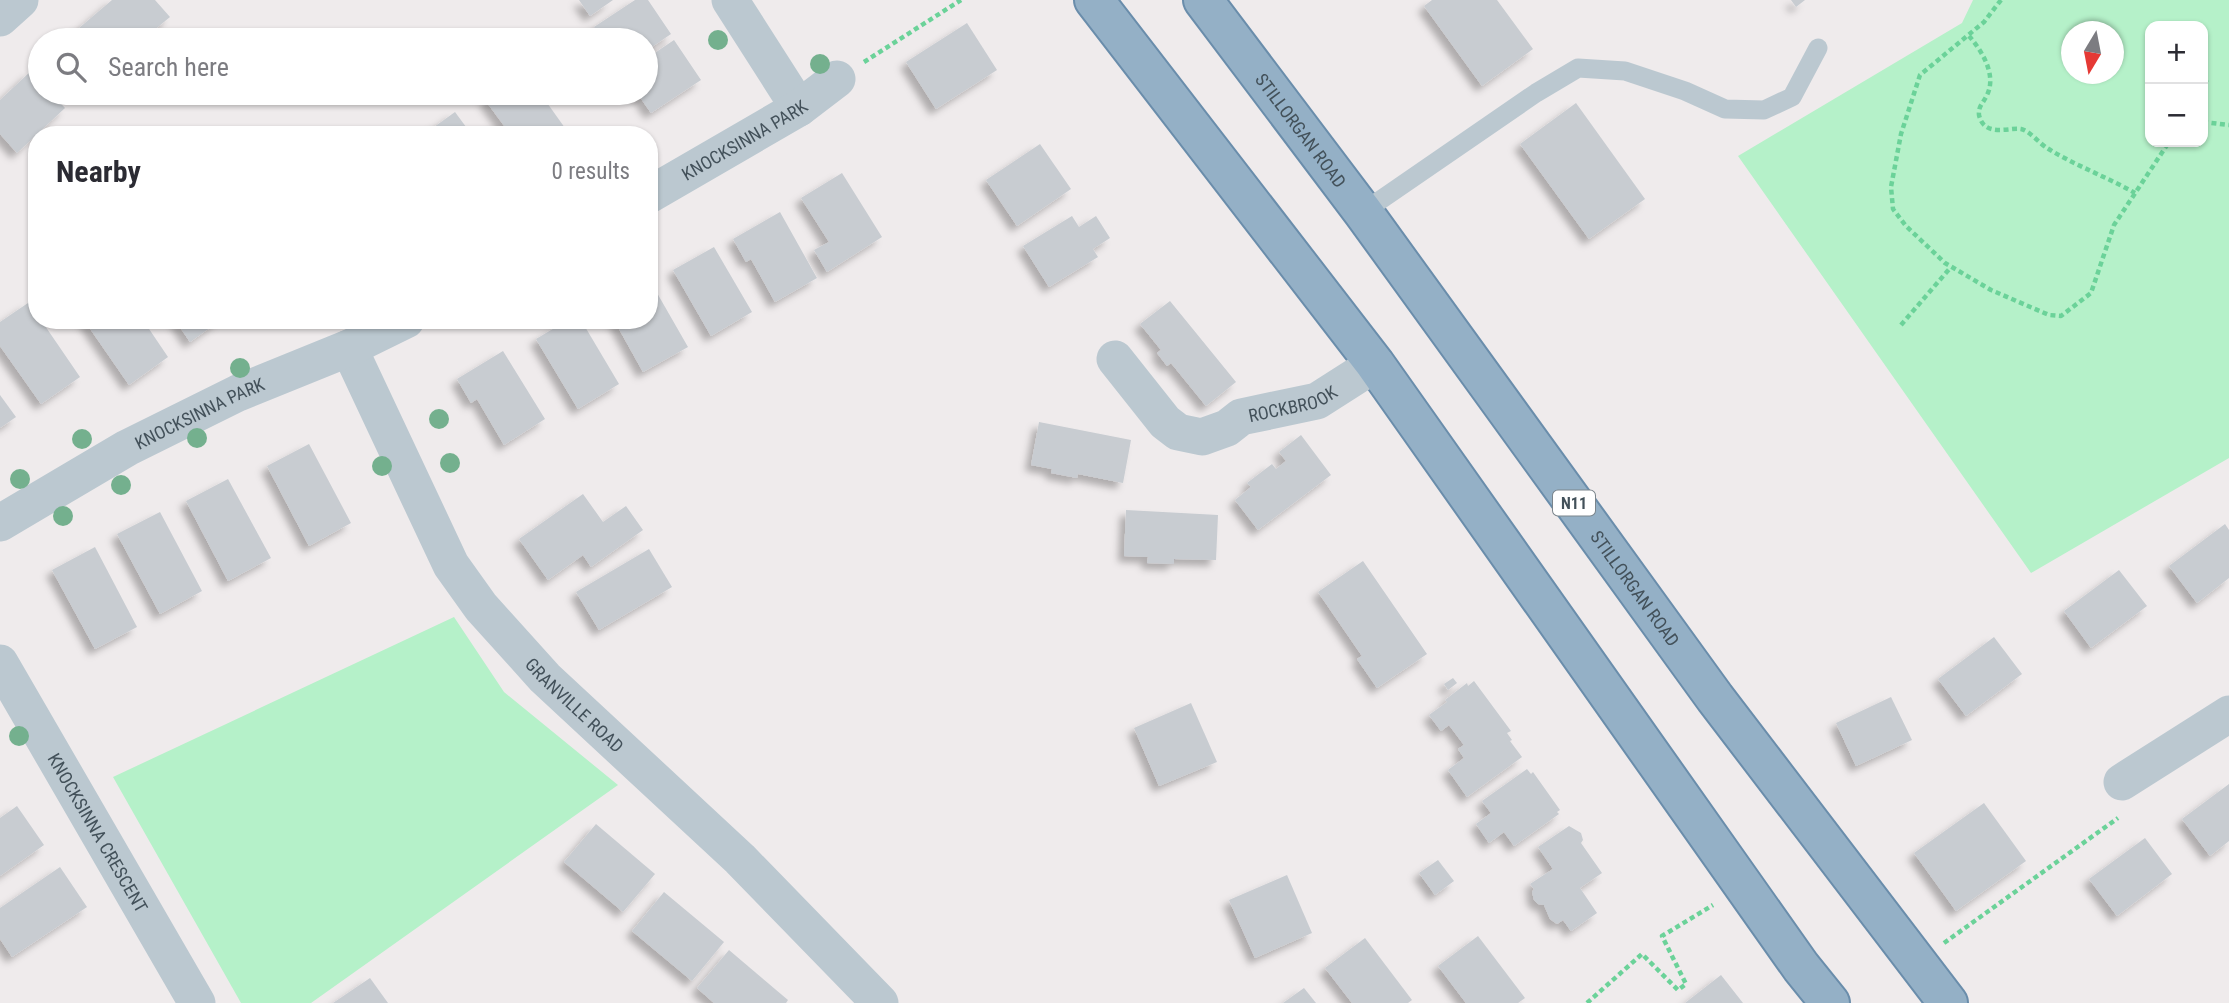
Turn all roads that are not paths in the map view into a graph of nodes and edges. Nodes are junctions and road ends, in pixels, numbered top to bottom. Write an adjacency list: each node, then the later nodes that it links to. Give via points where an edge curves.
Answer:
1 (20, 0): 5 (street)
2 (730, 0): 8 (street)
3 (1094, 0): 14 (highway)
4 (1203, 0): 10 (highway, STILLORGAN ROAD / N11)
5 (0, 18)
6 (1818, 48): 10 (lane, via 1792,97 1764,110 1725,109 1625,72 1578,68)
7 (837, 79): 8 (street, KNOCKSINNA PARK)
8 (800, 108): 9 (street, KNOCKSINNA PARK)
9 (658, 190)
10 (1363, 212): 22 (highway, STILLORGAN ROAD / N11, via 1715,698)
11 (388, 329): 12 (street, KNOCKSINNA PARK)
12 (349, 348): 15 (street, KNOCKSINNA PARK, via 238,393 127,448); 20 (street, GRANVILLE ROAD, via 451,565 481,607 545,678 740,859)
13 (1115, 359): 14 (street, ROCKBROOK, via 1165,422 1178,432 1202,437 1241,417 1317,401)
14 (1375, 364): 21 (highway)
15 (0, 523)
16 (0, 663): 19 (street, KNOCKSINNA CRESCENT)
17 (2229, 714): 18 (street)
18 (2122, 782)
19 (197, 1003)
20 (880, 1003)
21 (1830, 1003)
22 (1948, 1003)

